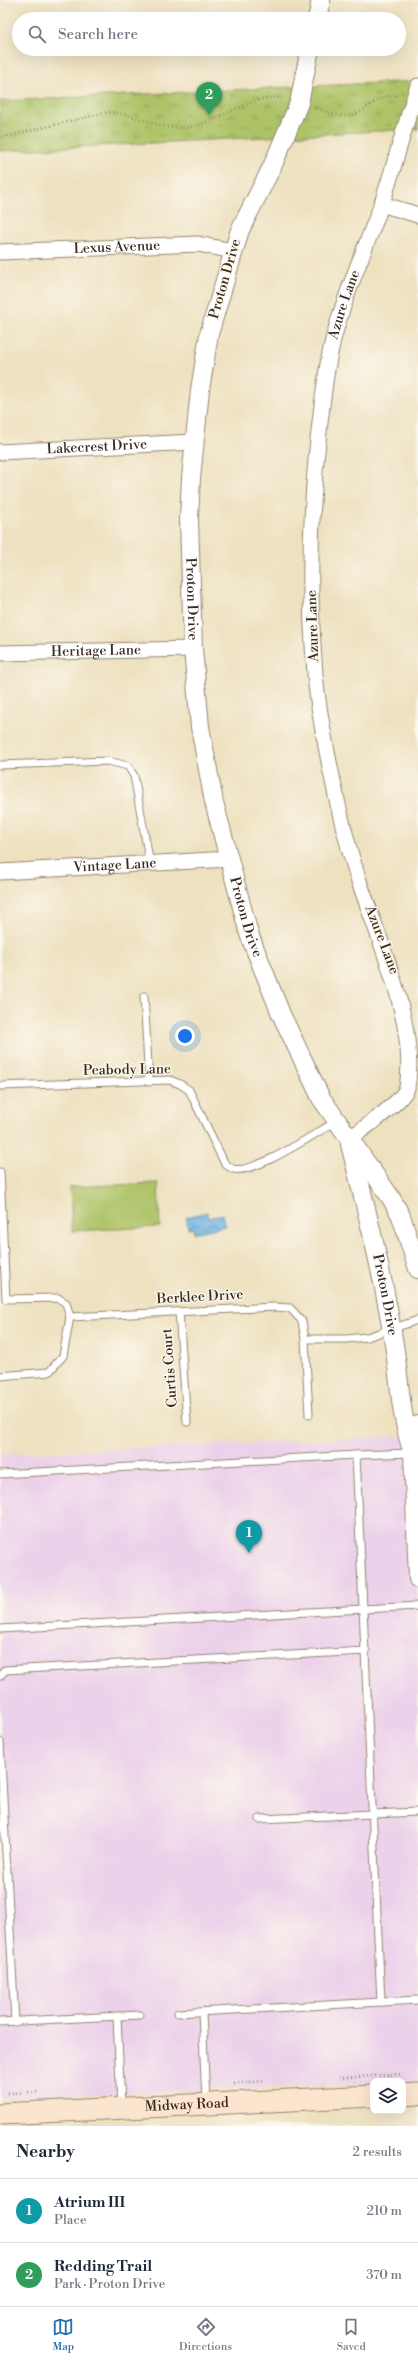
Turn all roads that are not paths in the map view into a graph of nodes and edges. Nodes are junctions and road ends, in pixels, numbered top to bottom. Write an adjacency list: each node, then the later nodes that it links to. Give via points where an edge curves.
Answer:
1 (321, 0): 2 (street)
2 (318, 12)
3 (309, 56): 7 (street, Proton Drive, via 299,103 272,167 240,230)
4 (418, 86): 5 (street, Azure Lane)
5 (381, 204): 6 (street); 20 (street, Azure Lane, via 335,330 325,386 315,462 311,550 315,674 336,798 357,875 407,1012 412,1042)
6 (418, 215)
7 (233, 251): 8 (street, Lexus Avenue, via 213,246 180,244); 9 (street, Proton Drive, via 209,334)
8 (0, 252)
9 (194, 442): 10 (street, Lakecrest Drive); 11 (street, Proton Drive, via 189,519)
10 (0, 452)
11 (193, 648): 12 (street, Heritage Lane); 14 (street, Proton Drive, via 200,727 214,802)
12 (0, 653)
13 (0, 765): 15 (lane, via 108,761 128,766 134,776)
14 (229, 859): 15 (street, Vintage Lane); 21 (street, Proton Drive, via 249,934 281,1014 322,1098)
15 (150, 864): 16 (street, Vintage Lane)
16 (0, 872)
17 (144, 996): 18 (lane)
18 (149, 1082): 19 (lane, Peabody Lane); 21 (lane, Peabody Lane, via 170,1080 189,1090 225,1164 234,1169 264,1163)
19 (0, 1086)
20 (412, 1093): 22 (street, Azure Lane)
21 (337, 1120): 22 (street, Proton Drive)
22 (349, 1139): 24 (street, Proton Drive, via 391,1198 403,1223); 28 (street, Proton Drive, via 378,1259)
23 (0, 1172): 26 (lane, via 6,1299 58,1298 66,1303)
24 (418, 1269)
25 (179, 1312): 26 (lane, Berklee Drive); 29 (lane, Berklee Drive, via 274,1306 290,1308 302,1321); 32 (lane, Curtis Court)
26 (70, 1317): 30 (lane, via 63,1356 49,1372)
27 (418, 1320): 28 (lane)
28 (391, 1328): 29 (lane, via 367,1337); 34 (street, Proton Drive, via 403,1417)
29 (305, 1338): 31 (lane, Berklee Drive)
30 (0, 1376)
31 (309, 1415)
32 (187, 1422)
33 (418, 1426): 34 (street, Proton Drive)
34 (413, 1453): 35 (lane); 37 (street, Proton Drive)
35 (356, 1456): 36 (lane); 40 (lane)
36 (0, 1474)
37 (416, 1512): 38 (street, Proton Drive)
38 (418, 1579)
39 (418, 1606): 40 (lane)
40 (364, 1609): 41 (lane); 42 (lane)
41 (0, 1629)
42 (366, 1651): 43 (lane, via 5,1670); 46 (lane)
43 (0, 1676)
44 (0, 1742): 55 (lane)
45 (418, 1812): 46 (lane)
46 (373, 1814): 47 (lane); 49 (lane)
47 (260, 1819)
48 (418, 2000): 49 (lane)
49 (381, 2002): 50 (lane)
50 (202, 2012): 51 (lane); 59 (lane)
51 (178, 2013)
52 (139, 2015): 53 (lane)
53 (117, 2016): 55 (lane); 60 (lane)
54 (0, 2022): 55 (lane)
55 (15, 2022)
56 (418, 2094): 57 (main road)
57 (406, 2095)
58 (370, 2096): 59 (main road, Midway Road)
59 (206, 2104): 60 (main road, Midway Road)
60 (121, 2108): 61 (main road, Midway Road)
61 (0, 2114)

